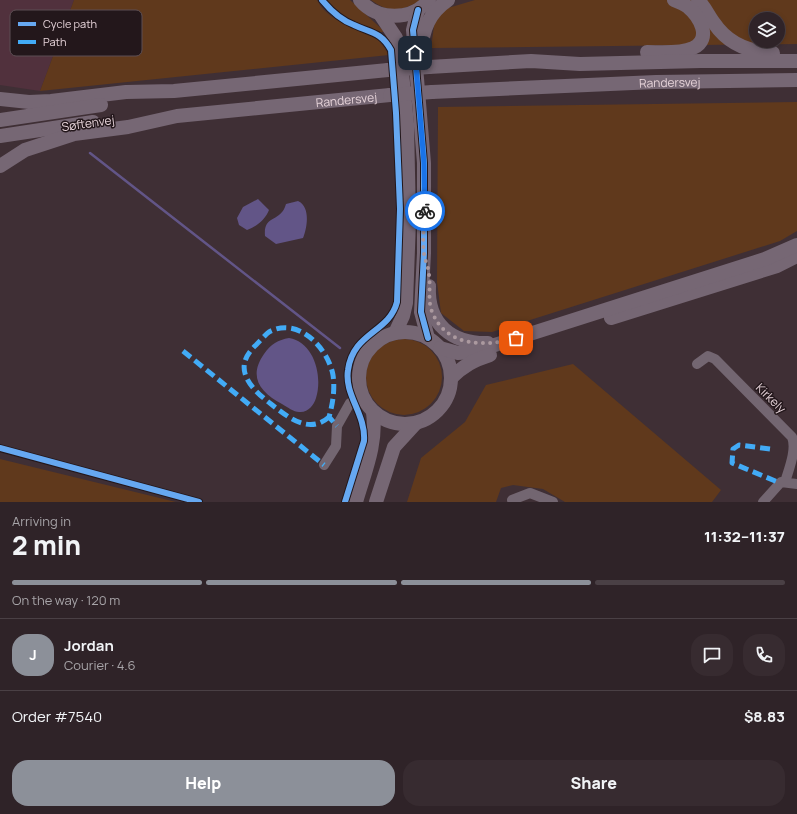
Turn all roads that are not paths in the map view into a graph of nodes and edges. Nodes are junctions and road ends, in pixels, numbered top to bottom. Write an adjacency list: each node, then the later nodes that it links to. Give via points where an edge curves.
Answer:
1 (360, 0): 7 (main road, via 369,9)
2 (429, 0): 6 (main road)
3 (448, 0): 11 (main road, via 427,22 422,38)
4 (674, 0): 9 (main road, via 687,6 701,22 703,37 692,49 580,54)
5 (698, 0): 8 (main road, via 720,31 748,50)
6 (418, 10): 7 (main road, via 404,16); 11 (main road, via 413,30)
7 (380, 14): 22 (main road, via 396,38 400,52 407,124 409,221 406,303)
8 (797, 53)
9 (531, 61): 10 (main road, Randersvej, via 580,64); 11 (main road, Randersvej)
10 (797, 61)
11 (424, 71): 13 (main road, Randersvej, bridge, via 388,70); 20 (main road)
12 (797, 80): 15 (main road, Randersvej, bridge, via 648,82 432,92)
13 (174, 91): 14 (main road, Randersvej, via 126,92 44,102); 16 (main road, Søftenvej, via 128,101)
14 (0, 99)
15 (177, 116): 17 (main road, Søftenvej, via 127,117); 18 (main road, Randersvej, via 56,139 25,150)
16 (0, 120)
17 (0, 136)
18 (0, 166)
19 (797, 245): 24 (main road, via 765,259)
20 (424, 253): 23 (main road, via 421,312); 24 (main road, via 429,275 428,294 432,314 441,326 463,341)
21 (797, 256): 27 (main road, via 777,266 474,360)
22 (395, 333): 23 (main road, via 417,333); 28 (main road, via 371,346 363,357 358,383)
23 (428, 338): 25 (main road)
24 (501, 342): 25 (main road, via 473,352 458,353)
25 (440, 348): 27 (main road, via 448,362)
26 (697, 364): 32 (street, Kirkely, via 708,356 715,359 792,437 795,450)
27 (451, 378): 30 (main road, via 444,403 435,413)
28 (362, 396): 29 (main road); 31 (street, via 350,403 337,426 336,446)
29 (373, 412): 30 (main road, via 384,420 397,424); 35 (main road, via 374,442)
30 (416, 423): 36 (main road, via 394,447)
31 (324, 465)
32 (785, 482): 33 (street); 38 (street, via 777,485)
33 (797, 484)
34 (512, 500): 37 (street, via 530,493)
35 (356, 502)
36 (376, 502)
37 (553, 502)
38 (764, 502)

